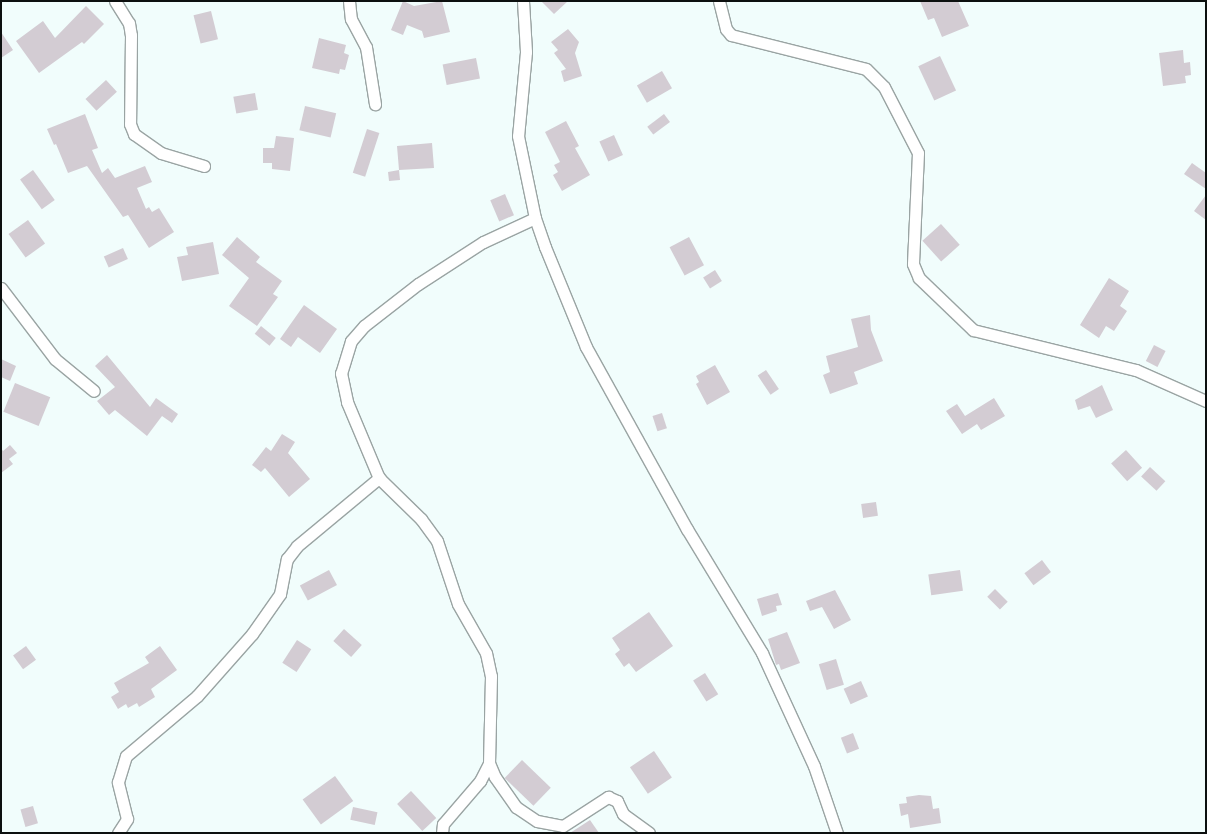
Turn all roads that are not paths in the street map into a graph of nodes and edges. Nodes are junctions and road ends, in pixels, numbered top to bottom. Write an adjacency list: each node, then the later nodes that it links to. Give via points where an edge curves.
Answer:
1 (115, 1): 6 (street, via 129,23 131,35 130,124 134,134 161,153)
2 (349, 1): 5 (street, via 351,18 366,47)
3 (523, 1): 7 (street, via 526,52 518,136)
4 (719, 1): 10 (street, via 726,29 731,35 866,69 884,87 918,153 913,264 919,278 973,330 1136,370)
5 (375, 104)
6 (204, 166)
7 (535, 218): 11 (street, via 483,242 418,284 364,326 351,341 341,373 347,402); 16 (street, via 586,347 687,528 762,653 814,766)
8 (1, 288): 9 (street, via 55,358)
9 (94, 391)
10 (1206, 401)
11 (379, 478): 12 (street, via 421,519 437,541 458,604 486,653 491,676); 13 (street, via 297,546 287,559 280,594 252,634 197,696 126,756 118,782 127,819)
12 (489, 763): 14 (street, via 480,782 443,824); 15 (street, via 495,777 516,807 536,821 563,826 608,797 617,801 623,814)
13 (118, 833)
14 (442, 833)
15 (649, 833)
16 (837, 833)

